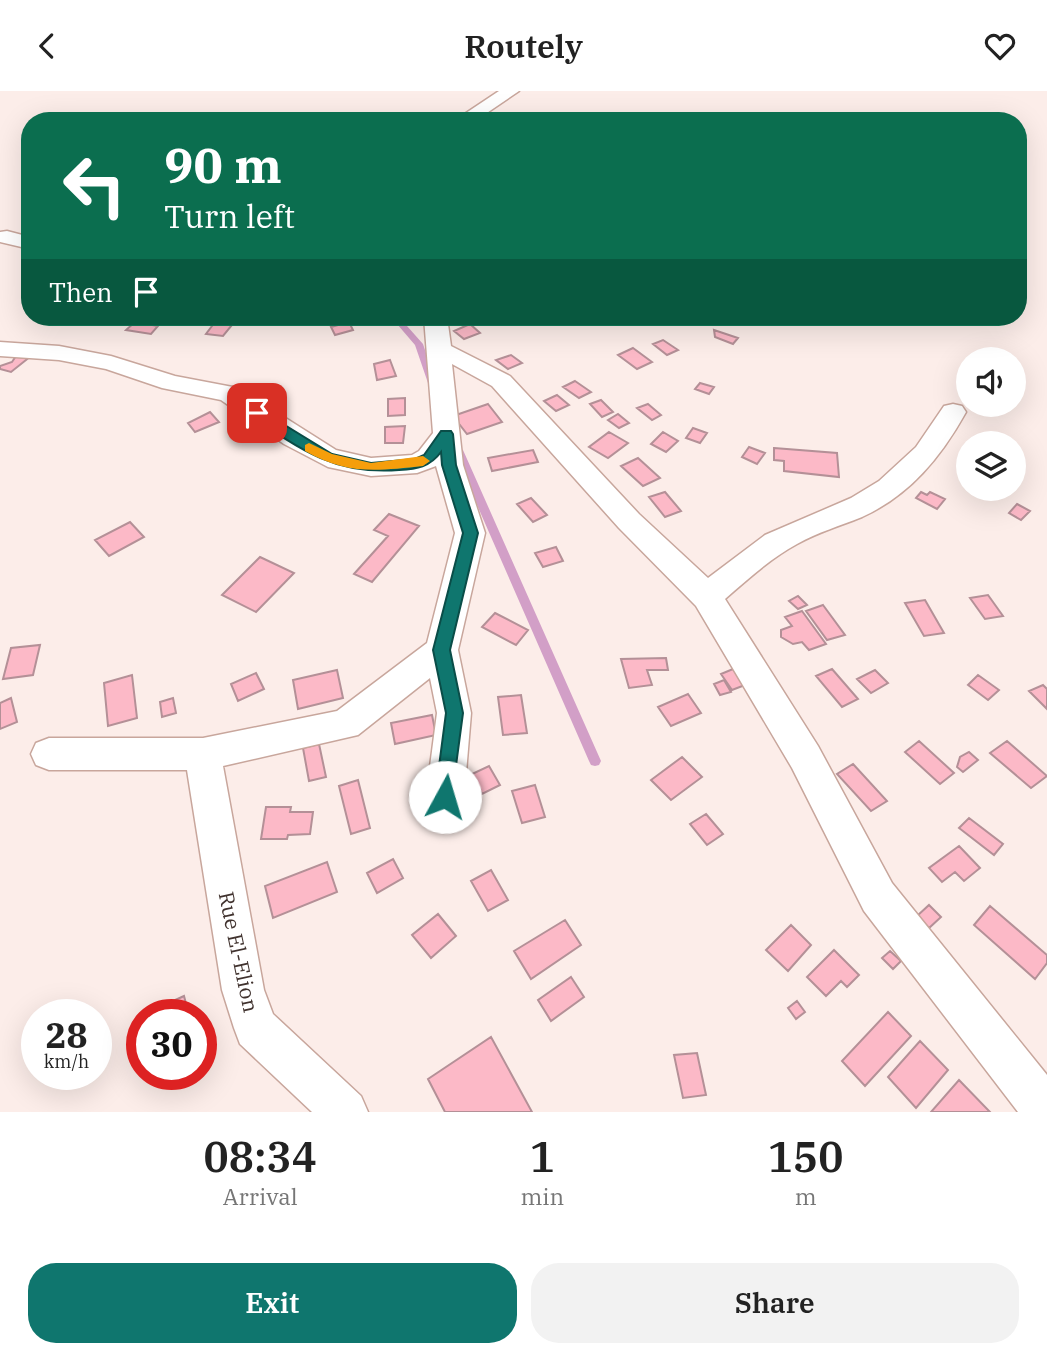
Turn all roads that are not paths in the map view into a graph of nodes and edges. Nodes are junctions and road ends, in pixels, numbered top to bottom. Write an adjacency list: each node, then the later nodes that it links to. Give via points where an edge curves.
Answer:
1 (511, 91): 2 (street)
2 (480, 112)
3 (8, 237): 4 (street)
4 (21, 241)
5 (437, 333): 8 (street); 9 (street, via 456,356 501,381 629,521)
6 (0, 349): 8 (street, via 111,363 171,383 229,394 328,458 371,467 417,464 429,458)
7 (953, 412): 9 (street, via 939,438 897,485 767,548)
8 (446, 434): 10 (street, via 449,465 470,533)
9 (707, 597): 15 (street, via 805,757 878,897)
10 (442, 650): 12 (street, via 346,724); 13 (street, via 454,713)
11 (49, 754): 12 (street)
12 (203, 754): 14 (street, Rue El-Elion, via 243,990 256,1028)
13 (445, 797)
14 (345, 1112)
15 (1047, 1112)

